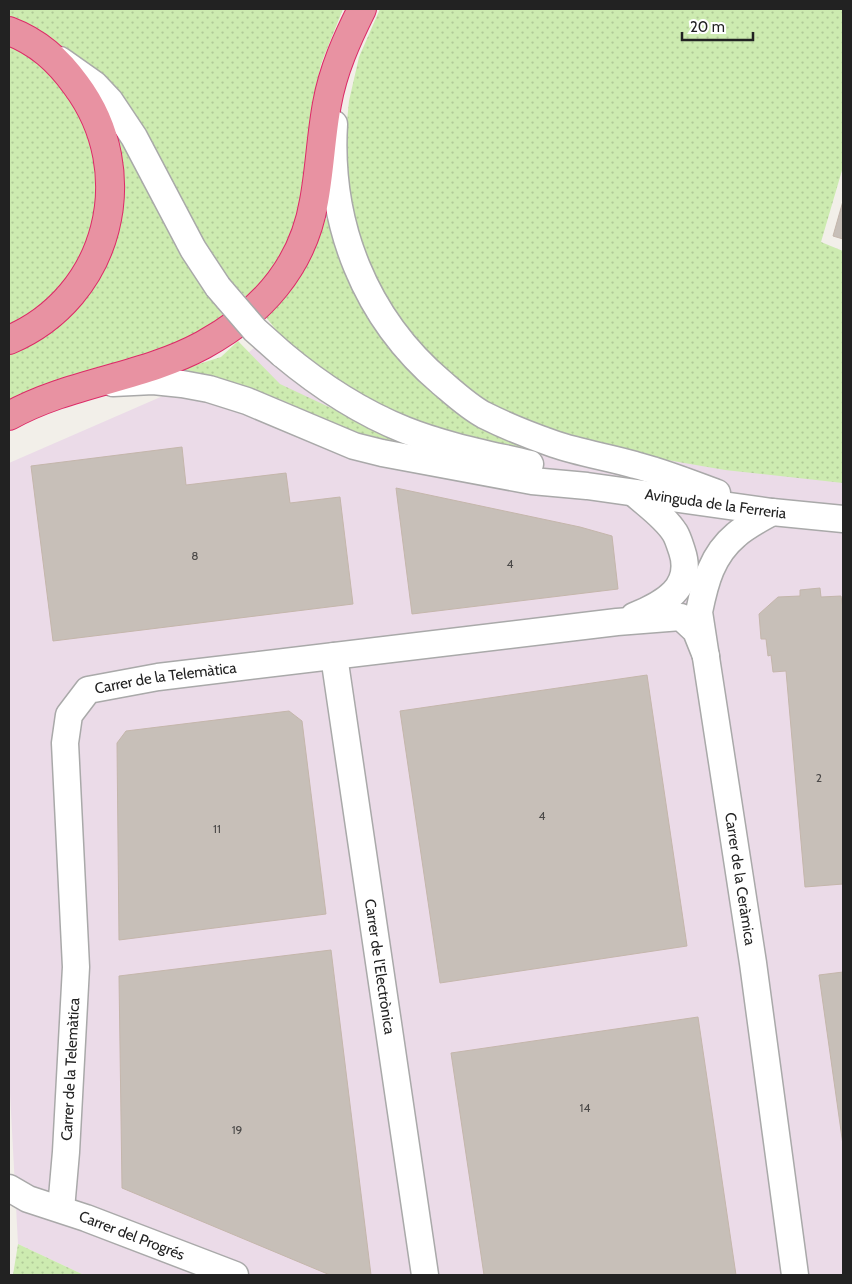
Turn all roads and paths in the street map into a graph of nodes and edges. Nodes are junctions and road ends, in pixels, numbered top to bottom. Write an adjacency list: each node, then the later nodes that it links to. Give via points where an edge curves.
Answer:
1 (362, 9): 3 (highway)
2 (9, 31): 4 (highway)
3 (348, 38): 6 (highway, via 327,105 308,227 298,252 274,289 231,329 201,346 145,369); 10 (street, via 338,84 333,143 338,206 363,283 376,307 409,351 454,394 482,414 555,445 636,465)
4 (45, 50): 5 (highway, via 66,70 94,112 107,153 111,197 102,240 78,286 62,306 42,322); 8 (street, bridge, via 94,84 110,101 134,137 193,249 218,287 255,330 306,375 372,415 405,430 534,465)
5 (9, 340)
6 (85, 386): 7 (highway, via 55,394); 8 (street, via 152,382 209,389 382,454 532,481)
7 (9, 416)
8 (586, 486): 9 (street, Avinguda de la Ferreria)
9 (634, 493): 10 (street, Avinguda de la Ferreria); 12 (street, via 676,533 685,562 682,584 670,597 655,608)
10 (772, 512): 11 (street, Avinguda de la Ferreria); 14 (street, Carrer de la Ceràmica, via 737,534 714,562 705,582 699,612)
11 (843, 519)
12 (617, 622): 13 (street, Carrer de la Telemàtica); 14 (street, via 681,617 696,631)
13 (334, 656): 16 (street, Carrer de la Telemàtica, via 158,677 88,690 69,715 65,743 76,967); 18 (street, Carrer de l'Electrònica)
14 (706, 656): 19 (street, Carrer de la Ceràmica, via 752,954)
15 (18, 1194): 16 (street, Carrer del Progrés)
16 (61, 1209): 17 (street, Carrer del Progrés)
17 (235, 1275)
18 (425, 1275)
19 (795, 1275)

